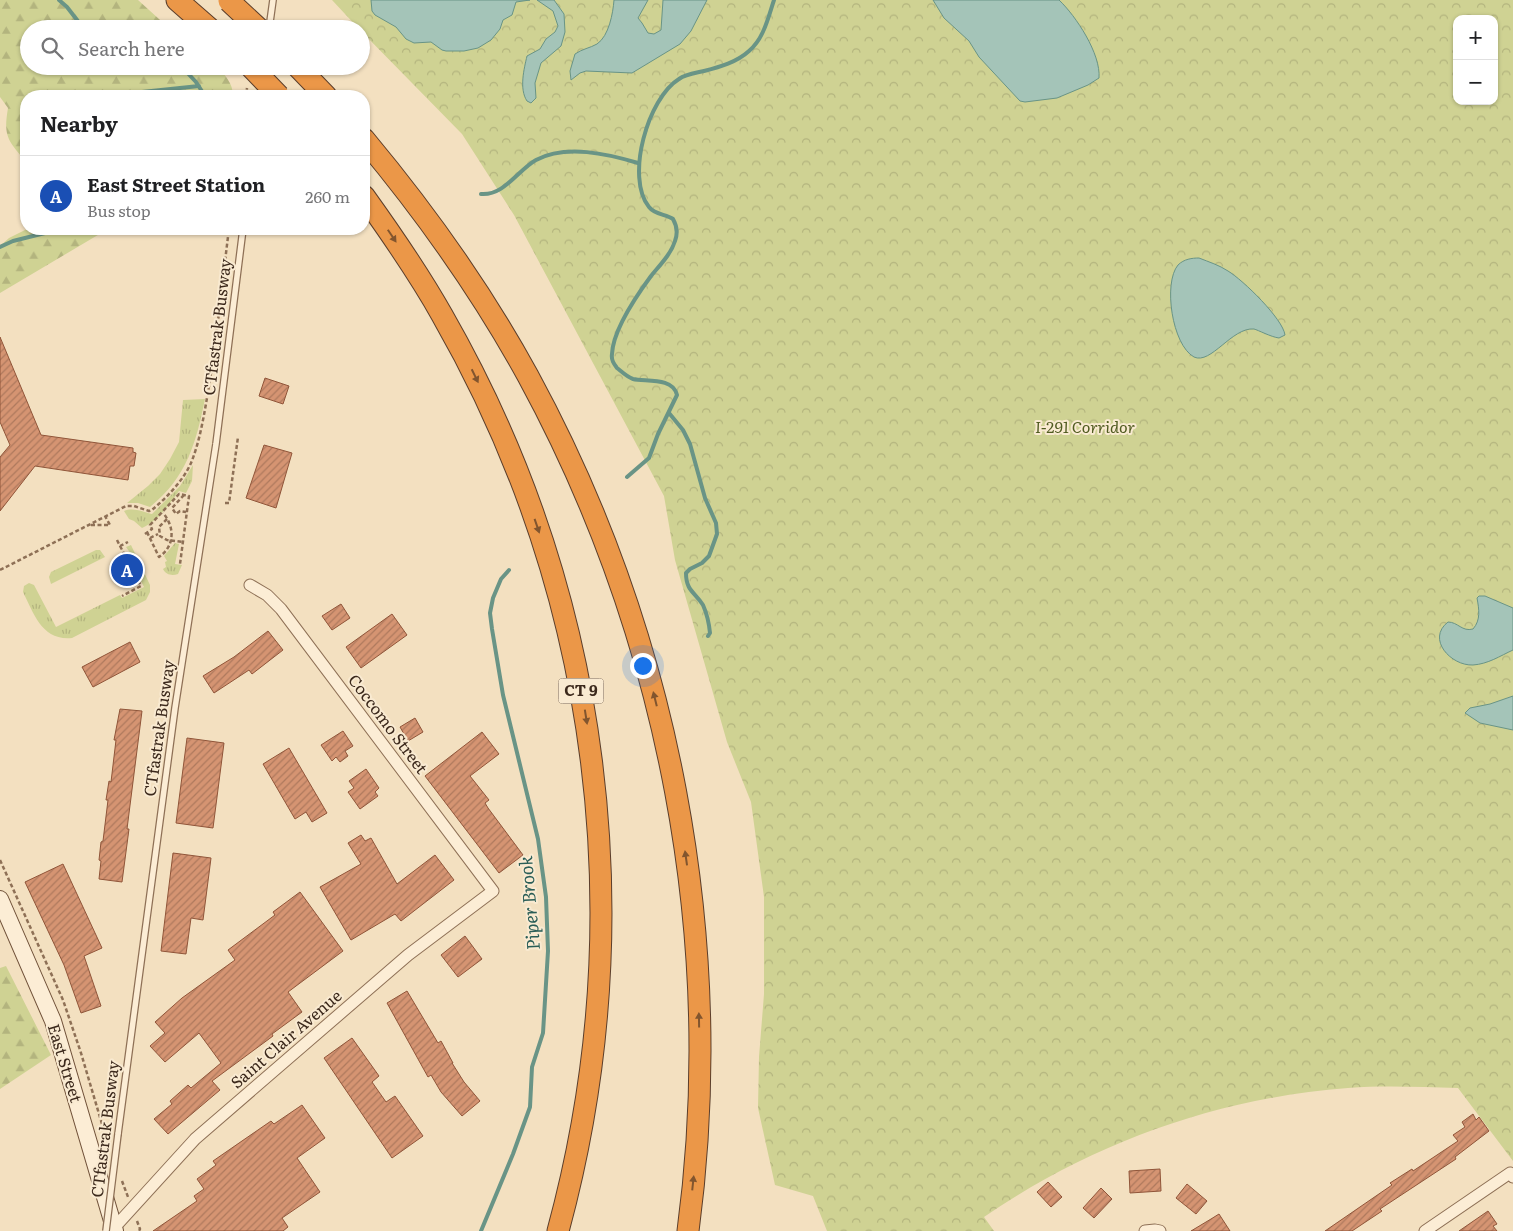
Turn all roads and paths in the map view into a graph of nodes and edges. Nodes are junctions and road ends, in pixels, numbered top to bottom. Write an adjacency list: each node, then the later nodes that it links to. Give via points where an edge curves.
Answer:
1 (228, 0): 5 (highway, bridge)
2 (273, 0): 6 (lane)
3 (177, 2): 4 (highway)
4 (199, 20)
5 (249, 20)
6 (270, 20)
7 (257, 75): 10 (lane)
8 (260, 75): 11 (highway, bridge)
9 (306, 75): 12 (highway)
10 (259, 90)
11 (274, 90)
12 (320, 90)
13 (370, 147): 41 (highway, one-way to 13, via 699,1106 696,943 688,866 668,750 643,656 596,519 532,384 456,261)
14 (370, 205): 40 (highway, CT 9, one-way to 40, via 442,315 506,444 547,556 581,690 599,822 600,959 595,1036 584,1113)
15 (229, 235): 22 (path, via 204,415 190,464 180,482 152,510 126,506)
16 (242, 235): 39 (lane, CTfastrak Busway, bridge, via 216,444 175,708 118,1134)
17 (238, 437): 19 (path, via 229,503)
18 (184, 495): 20 (path, via 189,496); 20 (path, via 172,508 176,514); 21 (path, via 179,494)
19 (225, 503)
20 (187, 512): 30 (path)
21 (163, 513): 23 (path); 26 (path, via 146,533)
22 (105, 516): 24 (path); 24 (path, via 110,526)
23 (167, 519): 25 (path, via 159,527); 28 (path)
24 (89, 525): 33 (path)
25 (158, 534): 26 (path); 28 (path)
26 (150, 538): 28 (path, via 159,557)
27 (117, 540): 31 (path)
28 (172, 540): 30 (path)
29 (128, 542): 31 (path)
30 (183, 542): 32 (path)
31 (120, 546): 35 (path, via 141,586)
32 (180, 564)
33 (0, 570)
34 (250, 585): 36 (street, Coccomo Street, via 281,609)
35 (122, 596)
36 (493, 891): 39 (street, Saint Clair Avenue, via 408,955 195,1139)
37 (0, 899): 39 (main road, East Street, via 53,1021)
38 (1512, 1175): 44 (street)
39 (112, 1230)
40 (558, 1231)
41 (688, 1231)
42 (1145, 1231): 43 (street)
43 (1160, 1231)
44 (1425, 1231)

